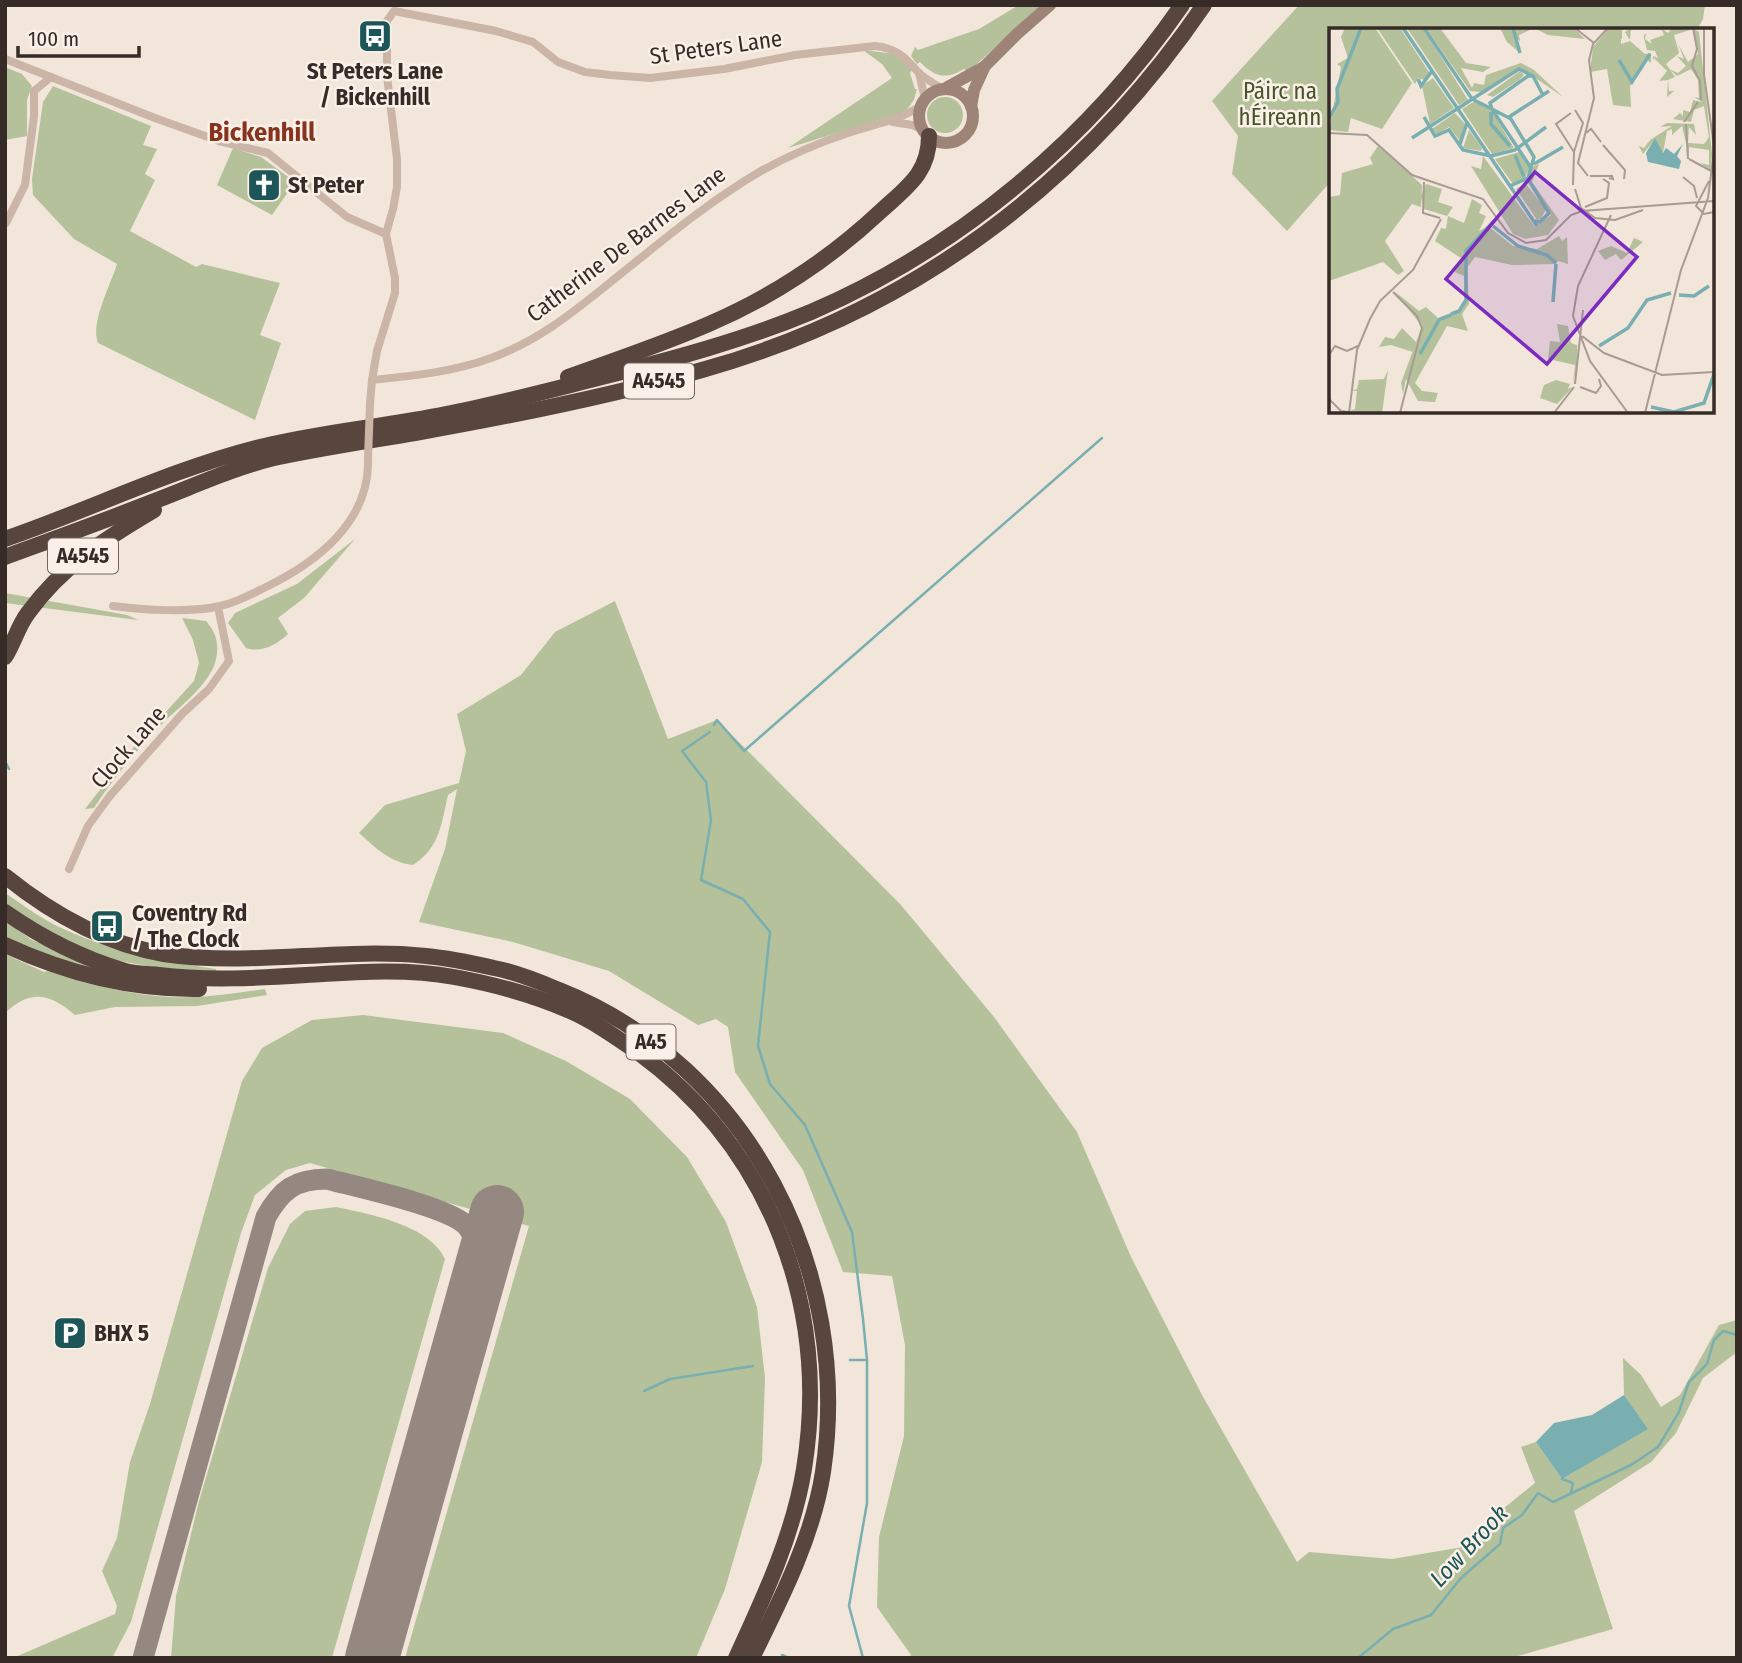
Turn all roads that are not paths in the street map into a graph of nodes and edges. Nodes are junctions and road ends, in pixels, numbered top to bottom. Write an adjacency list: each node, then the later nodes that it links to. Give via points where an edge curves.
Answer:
1 (1050, 5): 5 (main road)
2 (1182, 5): 16 (highway, A4545, via 1133,69 1071,136 992,205 915,257 847,295 753,334 682,357)
3 (1204, 5): 17 (highway, A4545, via 1124,109 1025,205 965,249 844,317 762,352 703,370 512,414 272,459)
4 (5, 59): 7 (street)
5 (984, 68): 8 (main road); 10 (main road)
6 (919, 73): 8 (street, St Peters Lane); 9 (street); 14 (street, St Peters Lane, via 904,55 875,47 650,78 610,75 558,62 533,42 496,31 394,11 387,21 387,76 397,187)
7 (51, 77): 13 (street, via 34,92 25,185); 14 (street, via 219,141 268,153 347,217)
8 (943, 89): 9 (main road); 10 (main road, via 958,92)
9 (923, 102): 11 (street, Catherine De Barnes Lane); 12 (main road, via 919,116)
10 (971, 107): 12 (main road, via 971,124 961,138 945,142)
11 (890, 121): 12 (street, Catherine De Barnes Lane); 15 (street, Catherine De Barnes Lane, via 849,132 744,181 533,340 457,369)
12 (926, 133): 16 (highway, via 926,162 917,176 857,232 797,277 701,328)
13 (6, 223)
14 (386, 234): 15 (street, St Peters Lane, via 395,293)
15 (372, 380): 21 (street, bridge, via 368,459 363,495 353,517 319,554 283,578)
16 (494, 404): 18 (highway, A4545, via 240,453)
17 (192, 486): 19 (highway, A4545); 22 (highway, A4545, via 66,569 26,615)
18 (5, 540)
19 (5, 557)
20 (113, 606): 21 (street, via 141,610)
21 (218, 607): 24 (street)
22 (5, 657)
23 (239, 657): 24 (street)
24 (229, 660): 25 (street, Clock Lane, via 209,689 109,797 88,827)
25 (69, 869)
26 (5, 876): 31 (highway, A45, via 75,923 163,954 215,959 425,956 524,976 620,1020 677,1063 729,1114 781,1194 795,1226 826,1345 828,1433 823,1475 786,1589)
27 (5, 912): 29 (highway, A45, via 70,951 128,972 198,980)
28 (5, 945): 29 (highway, via 46,964 144,988 197,989)
29 (290, 976): 30 (highway, A45, via 394,971 450,976 571,1011 663,1071 736,1150 777,1223 797,1288 810,1392 804,1470 792,1526)
30 (736, 1658)
31 (752, 1658)

